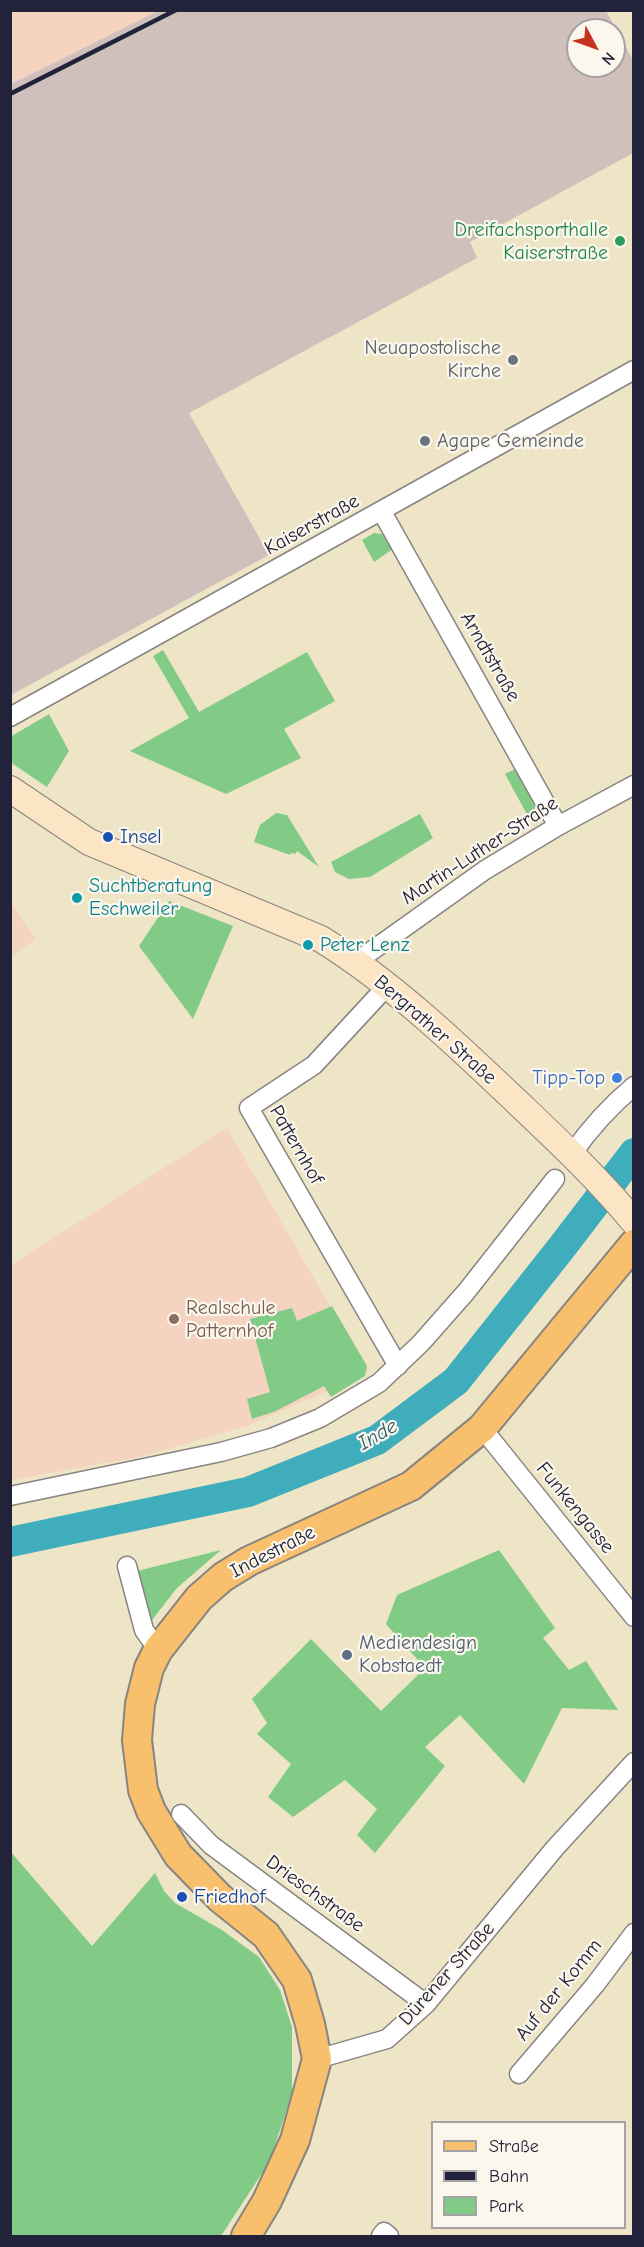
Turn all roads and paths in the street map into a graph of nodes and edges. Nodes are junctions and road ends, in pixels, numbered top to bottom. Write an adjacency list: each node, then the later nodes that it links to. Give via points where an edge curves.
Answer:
1 (633, 370): 2 (street, Kaiserstraße)
2 (382, 512): 3 (street, Kaiserstraße); 6 (street, Arndtstraße)
3 (10, 717)
4 (633, 785): 6 (street, Martin-Luther-Straße)
5 (10, 789): 7 (main road, Bergrather Straße, via 89,842 321,939)
6 (558, 826): 7 (street, Martin-Luther-Straße, via 485,870)
7 (356, 962): 8 (main road, Bergrather Straße)
8 (387, 986): 10 (main road, Bergrather Straße, via 468,1056); 14 (street, Patternhof, via 314,1065 249,1108)
9 (633, 1086): 10 (street, via 596,1121)
10 (579, 1162): 12 (main road, Bergrather Straße)
11 (555, 1179): 14 (street, via 466,1292)
12 (630, 1218)
13 (633, 1244): 15 (main road, Indestraße)
14 (398, 1366): 16 (street, via 379,1383 320,1418 272,1438)
15 (482, 1428): 18 (street, Funkengasse); 19 (main road, Indestraße, via 411,1486 249,1561 223,1577 199,1598)
16 (10, 1496)
17 (127, 1566): 19 (street, via 144,1630)
18 (633, 1617)
19 (158, 1650): 24 (main road, Indestraße, via 140,1704 137,1740 143,1790 178,1855 220,1898 266,1935 297,1980)
20 (633, 1762): 23 (street, Dürener Straße, via 555,1848)
21 (181, 1814): 23 (street, Drieschstraße, via 211,1845)
22 (633, 1933): 25 (street, Auf der Komm, via 595,1985)
23 (426, 2004): 24 (street, Dürener Straße, via 387,2039)
24 (316, 2060): 26 (main road, via 295,2140)
25 (519, 2074)
26 (246, 2236)
27 (381, 2236): 28 (street, via 384,2232)
28 (389, 2236)

